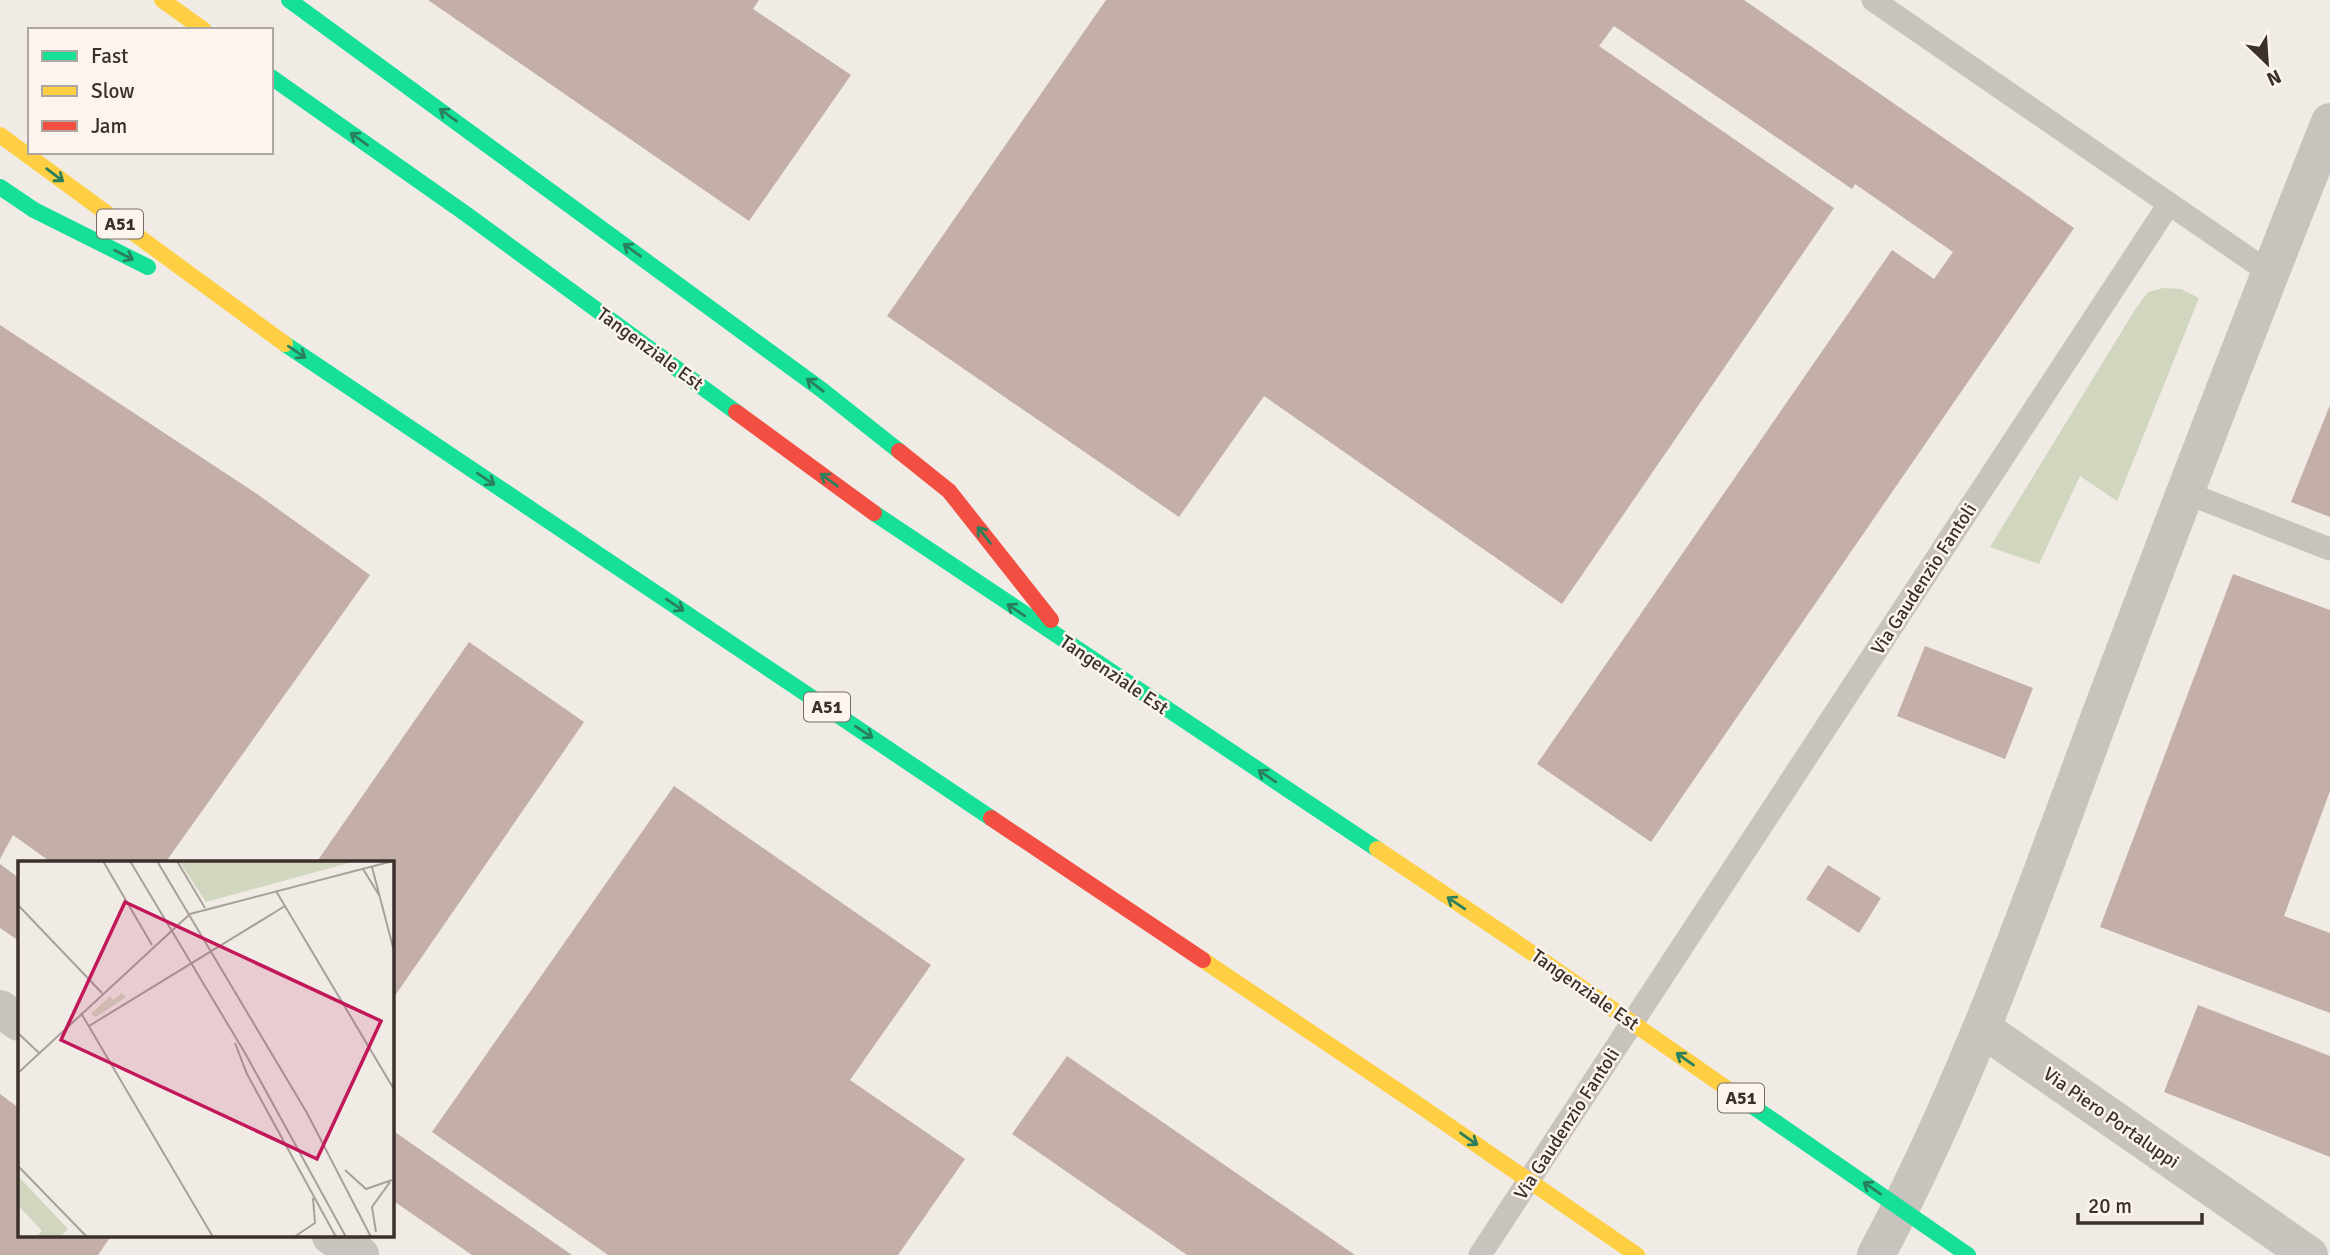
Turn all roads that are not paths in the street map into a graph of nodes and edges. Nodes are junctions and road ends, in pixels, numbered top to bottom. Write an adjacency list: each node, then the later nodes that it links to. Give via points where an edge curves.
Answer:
1 (162, 0): 4 (highway)
2 (289, 0): 14 (highway, one-way to 2, via 948,491 822,390)
3 (1873, 0): 9 (lane)
4 (201, 28)
5 (273, 78): 14 (highway, Tangenziale Est / A51, one-way to 5, via 912,540)
6 (2330, 122): 10 (street)
7 (0, 135): 11 (highway, A51, one-way to 11)
8 (0, 187): 11 (highway, one-way to 11, via 34,210)
9 (2169, 204): 10 (lane); 20 (lane, Via Gaudenzio Fantoli)
10 (2270, 273): 12 (street)
11 (241, 314): 21 (highway, A51, one-way to 21, bridge)
12 (2184, 492): 13 (lane); 17 (street)
13 (2330, 549)
14 (1072, 646): 23 (highway, Tangenziale Est / A51, one-way to 14, bridge, via 1513,940)
15 (0, 1009): 16 (street)
16 (18, 1021)
17 (1983, 1030): 22 (street, via 1921,1170); 24 (street, Via Piero Portaluppi)
18 (334, 1238): 19 (street)
19 (359, 1255)
20 (1480, 1255)
21 (1637, 1255)
22 (1876, 1255)
23 (1968, 1255)
24 (2309, 1255)

